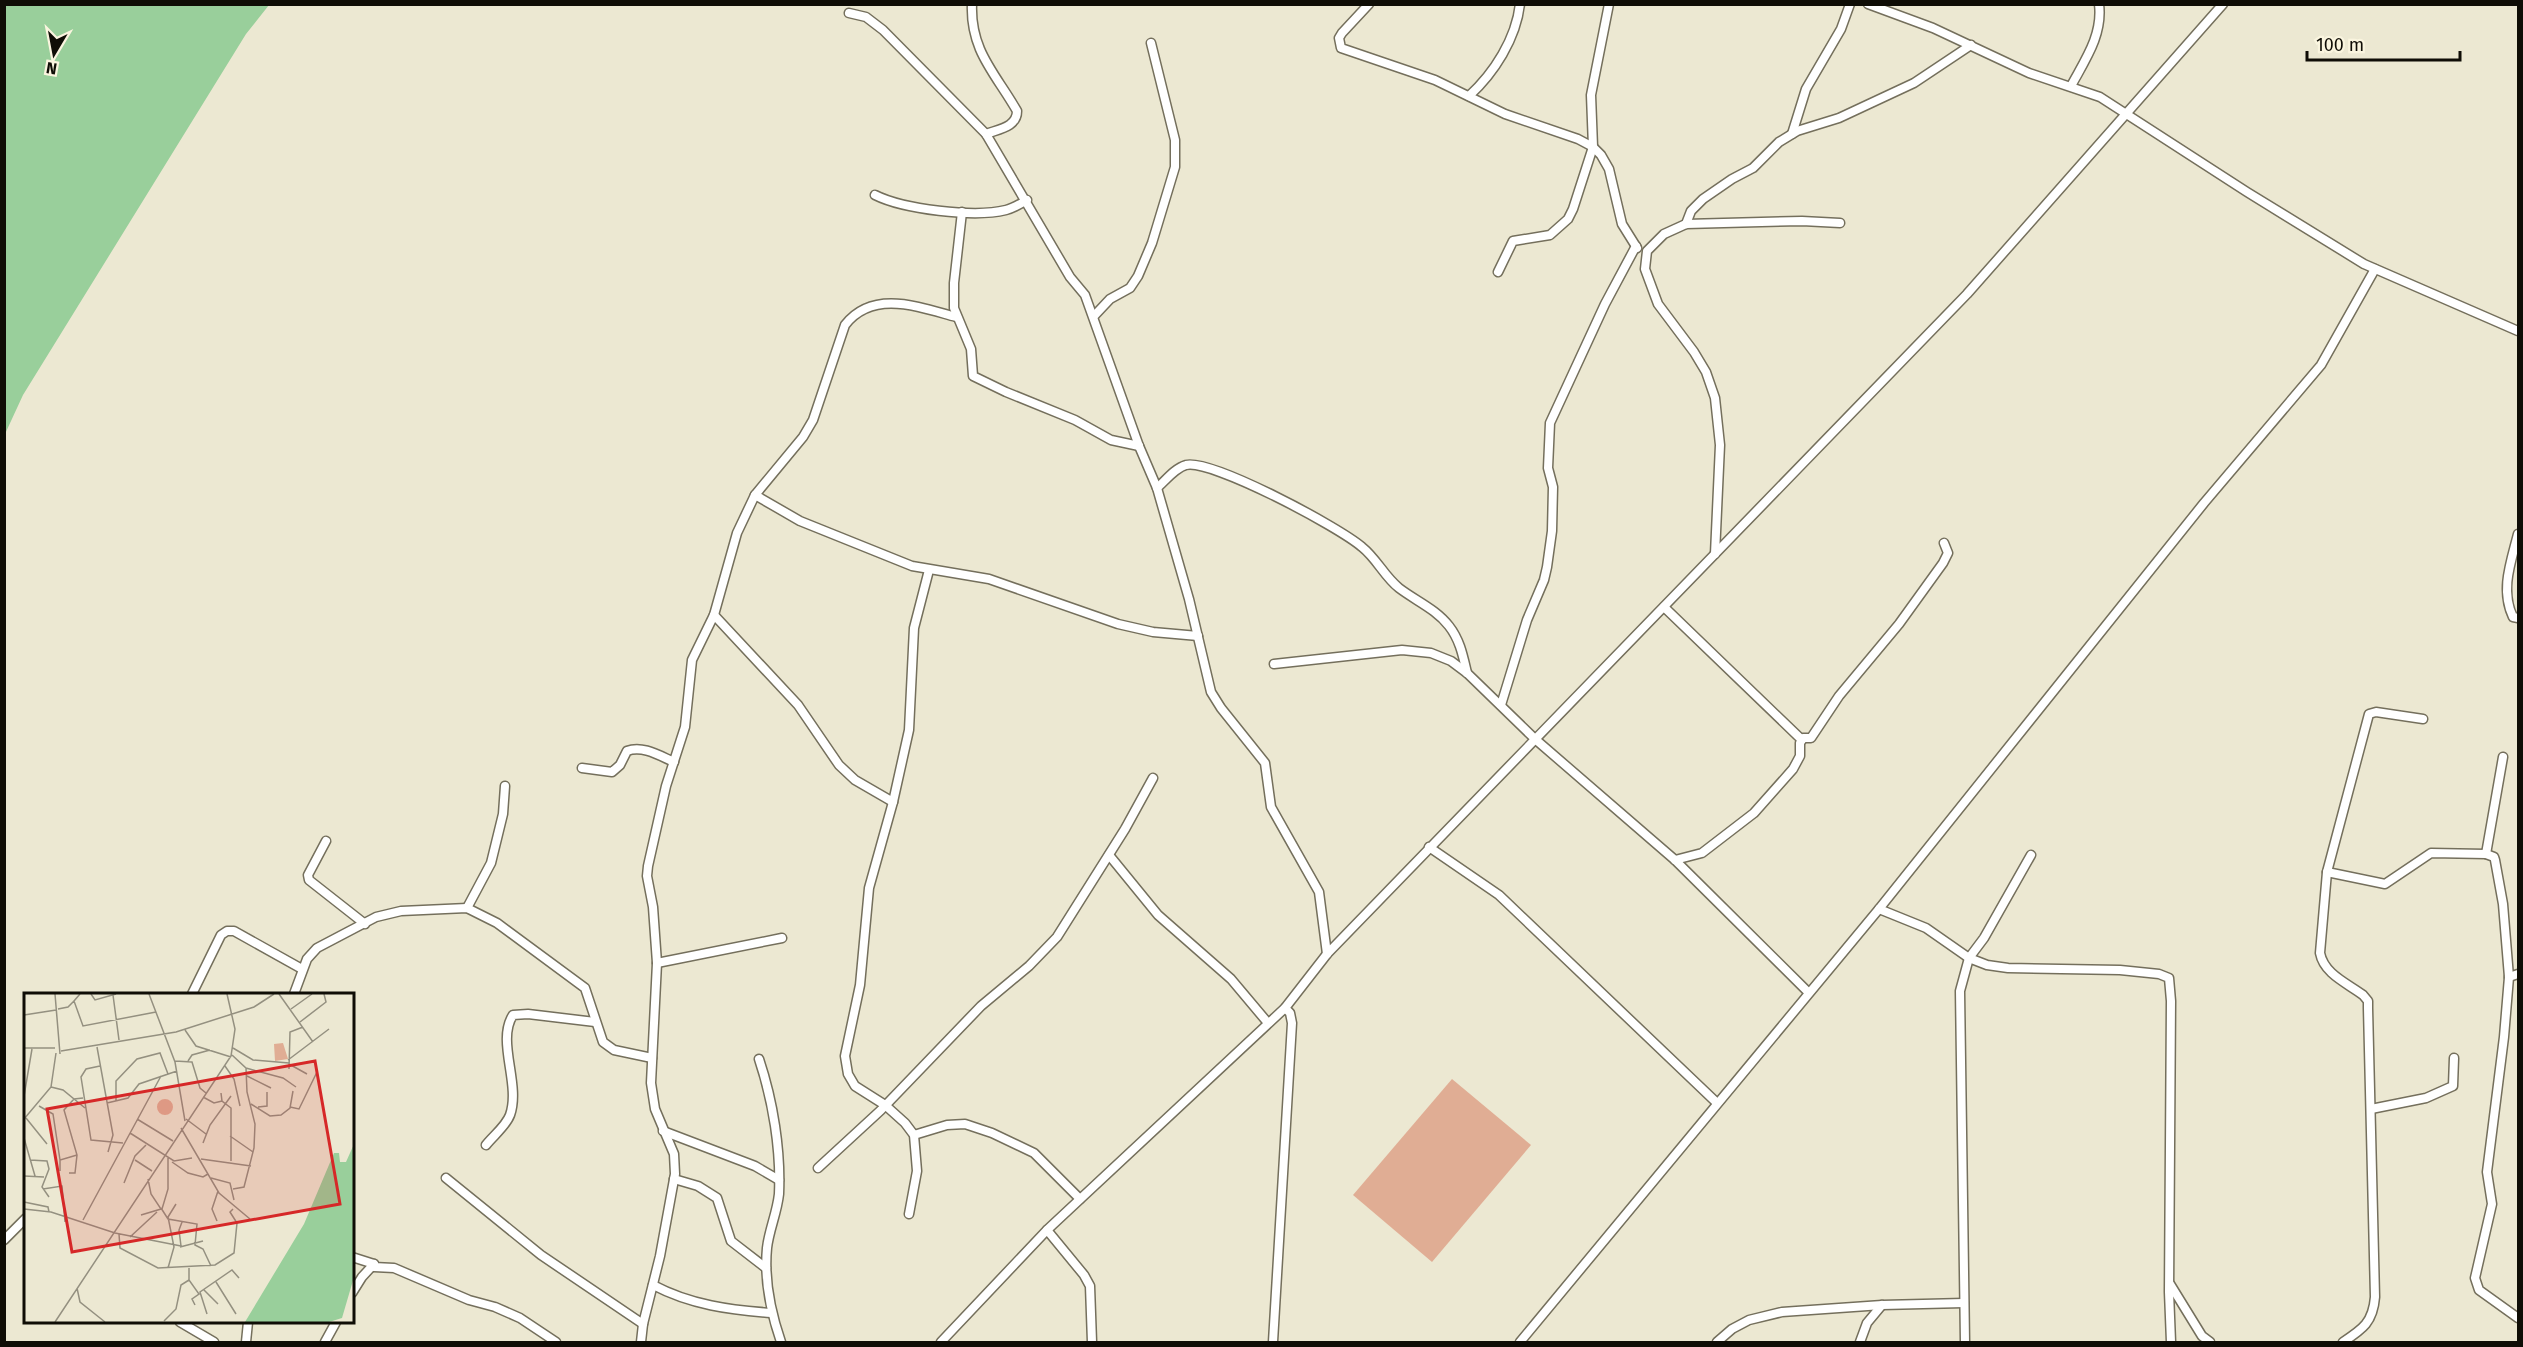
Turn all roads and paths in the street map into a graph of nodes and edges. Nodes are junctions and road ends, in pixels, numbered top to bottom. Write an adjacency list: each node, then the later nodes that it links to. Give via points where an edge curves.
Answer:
1 (972, 4): 15 (street, via 981,54 1017,111 1013,124)
2 (1369, 4): 13 (street, via 1342,33 1341,48 1435,80)
3 (1520, 4): 13 (street, via 1517,25 1507,45 1481,85)
4 (1609, 4): 17 (street, via 1591,95)
5 (1850, 4): 16 (street, via 1841,29 1806,89)
6 (1868, 4): 11 (street)
7 (2099, 4): 12 (street, via 2096,37)
8 (2223, 4): 14 (street)
9 (849, 13): 15 (street, via 866,17 883,30)
10 (1150, 44): 27 (street, via 1175,140 1175,167 1138,276 1130,288 1110,299)
11 (1971, 45): 12 (street, via 2029,73); 16 (street, via 1914,84 1839,118)
12 (2071, 86): 14 (street, via 2100,97)
13 (1469, 96): 17 (street)
14 (2126, 115): 25 (street); 35 (street, via 1967,294)
15 (986, 134): 19 (street)
16 (1792, 134): 22 (street, via 1753,168 1703,199 1691,211)
17 (1593, 147): 23 (street, via 1609,169 1622,224); 26 (street, via 1568,219 1550,235 1514,242)
18 (875, 195): 20 (street, via 900,205)
19 (1027, 200): 20 (street, via 1007,210); 27 (street)
20 (962, 212): 28 (street, via 954,283)
21 (1840, 223): 22 (street)
22 (1686, 224): 24 (street, via 1656,240)
23 (1636, 246): 24 (street); 43 (street, via 1552,415 1548,441 1552,531 1547,567)
24 (1644, 258): 35 (street, via 1658,304 1694,352 1715,398 1720,445)
25 (2375, 269): 29 (street); 61 (street, via 2321,365 2204,503)
26 (1498, 272)
27 (1094, 316): 30 (street)
28 (956, 317): 30 (street, via 971,349 975,378 1075,420 1111,440); 32 (street, via 887,302 868,307 851,318 813,420)
29 (2518, 331)
30 (1139, 446): 31 (street)
31 (1157, 488): 40 (street); 42 (street, via 1187,465 1209,468 1338,530 1363,548 1398,587 1443,619 1459,640)
32 (755, 495): 36 (street, via 818,528); 38 (street, via 737,533)
33 (2518, 534): 39 (street, via 2505,596 2513,617)
34 (1944, 543): 46 (street, via 1948,553 1934,576 1839,696 1811,738)
35 (1715, 554): 37 (street)
36 (929, 570): 40 (street, via 989,579 1118,624); 52 (street, via 914,628 909,730)
37 (1664, 606): 45 (street); 46 (street)
38 (714, 615): 48 (street, via 692,660 685,726); 52 (street, via 798,705 839,765 855,780)
39 (2518, 618)
40 (1198, 636): 64 (street, via 1211,692 1263,758 1271,807 1319,892)
41 (1274, 664): 42 (street, via 1402,650 1441,656)
42 (1467, 673): 43 (street)
43 (1501, 705): 45 (street)
44 (2423, 719): 59 (street, via 2369,714)
45 (1535, 739): 54 (street); 58 (street)
46 (1802, 740): 58 (street, via 1793,769 1754,813 1702,853)
47 (2503, 757): 55 (street)
48 (674, 762): 49 (street, via 633,749 627,750 612,772); 66 (street, via 648,871)
49 (582, 768)
50 (1153, 778): 56 (street)
51 (505, 786): 60 (street, via 503,814 491,863)
52 (893, 802): 80 (street, via 869,888 860,985 845,1056 855,1086)
53 (326, 841): 62 (street, via 309,880)
54 (1430, 847): 64 (street); 79 (street, via 1499,895)
55 (2486, 854): 59 (street, via 2431,853 2385,884); 69 (street, via 2494,857 2497,871)
56 (1109, 855): 75 (street, via 1158,915 1231,979); 80 (street, via 1046,949 981,1006)
57 (2031, 855): 65 (street)
58 (1674, 860): 70 (street)
59 (2327, 872): 81 (street, via 2320,953 2326,969 2368,1000)
60 (467, 908): 62 (street, via 400,911); 74 (street, via 497,922 585,988)
61 (1879, 909): 65 (street, via 1926,928); 70 (street)
62 (365, 924): 67 (street, via 317,948)
63 (782, 938): 66 (street)
64 (1327, 954): 73 (street)
65 (1969, 958): 97 (street, via 2008,968 2120,970 2169,978); 100 (street, via 1958,1003)
66 (657, 963): 76 (street)
67 (302, 969): 71 (street, via 234,931 227,931 221,935); 72 (street)
68 (2518, 974): 69 (street)
69 (2509, 977): 103 (street, via 2487,1172 2492,1204 2475,1278 2479,1290)
70 (1808, 992): 79 (street)
71 (192, 993)
72 (294, 993)
73 (1285, 1008): 75 (street); 116 (street, via 1292,1023)
74 (595, 1022): 76 (street, via 603,1042 614,1050); 84 (street, via 538,1014 513,1015 508,1026 508,1065 514,1085 509,1117)
75 (1268, 1023): 89 (street)
76 (651, 1058): 82 (street, via 655,1109)
77 (2454, 1058): 81 (street, via 2453,1086 2426,1098)
78 (759, 1059): 88 (street, via 768,1088)
79 (1717, 1103): 117 (street)
80 (885, 1105): 83 (street); 85 (street)
81 (2370, 1109): 123 (street, via 2374,1311 2362,1330)
82 (663, 1131): 87 (street, via 674,1154); 88 (street, via 755,1166)
83 (914, 1135): 89 (street, via 965,1124 992,1133 1034,1153); 90 (street, via 917,1171)
84 (486, 1145)
85 (818, 1168)
86 (446, 1178): 107 (street, via 541,1255)
87 (674, 1179): 96 (street, via 698,1186 717,1198 730,1240); 98 (street)
88 (779, 1180): 96 (street)
89 (1080, 1199): 92 (street)
90 (909, 1214)
91 (24, 1220): 93 (street)
92 (1047, 1230): 114 (street); 115 (street, via 1090,1286)
93 (4, 1240)
94 (354, 1258): 95 (street)
95 (374, 1264): 99 (street); 111 (street, via 509,1312)
96 (766, 1268): 102 (street)
97 (2169, 1282): 121 (street); 122 (street, via 2202,1336)
98 (653, 1286): 102 (street, via 720,1309); 107 (street)
99 (354, 1290)
100 (1964, 1303): 101 (street); 120 (street)
101 (1882, 1305): 118 (street, via 1766,1315 1732,1329); 119 (street, via 1867,1323)
102 (772, 1313): 113 (street)
103 (2518, 1318)
104 (182, 1323): 108 (street)
105 (248, 1323): 109 (street)
106 (335, 1323): 110 (street)
107 (643, 1323): 112 (street)
108 (214, 1342)
109 (246, 1342)
110 (325, 1342)
111 (556, 1342)
112 (641, 1342)
113 (781, 1342)
114 (941, 1342)
115 (1092, 1342)
116 (1273, 1342)
117 (1520, 1342)
118 (1717, 1342)
119 (1860, 1342)
120 (1965, 1342)
121 (2171, 1342)
122 (2210, 1342)
123 (2343, 1342)

